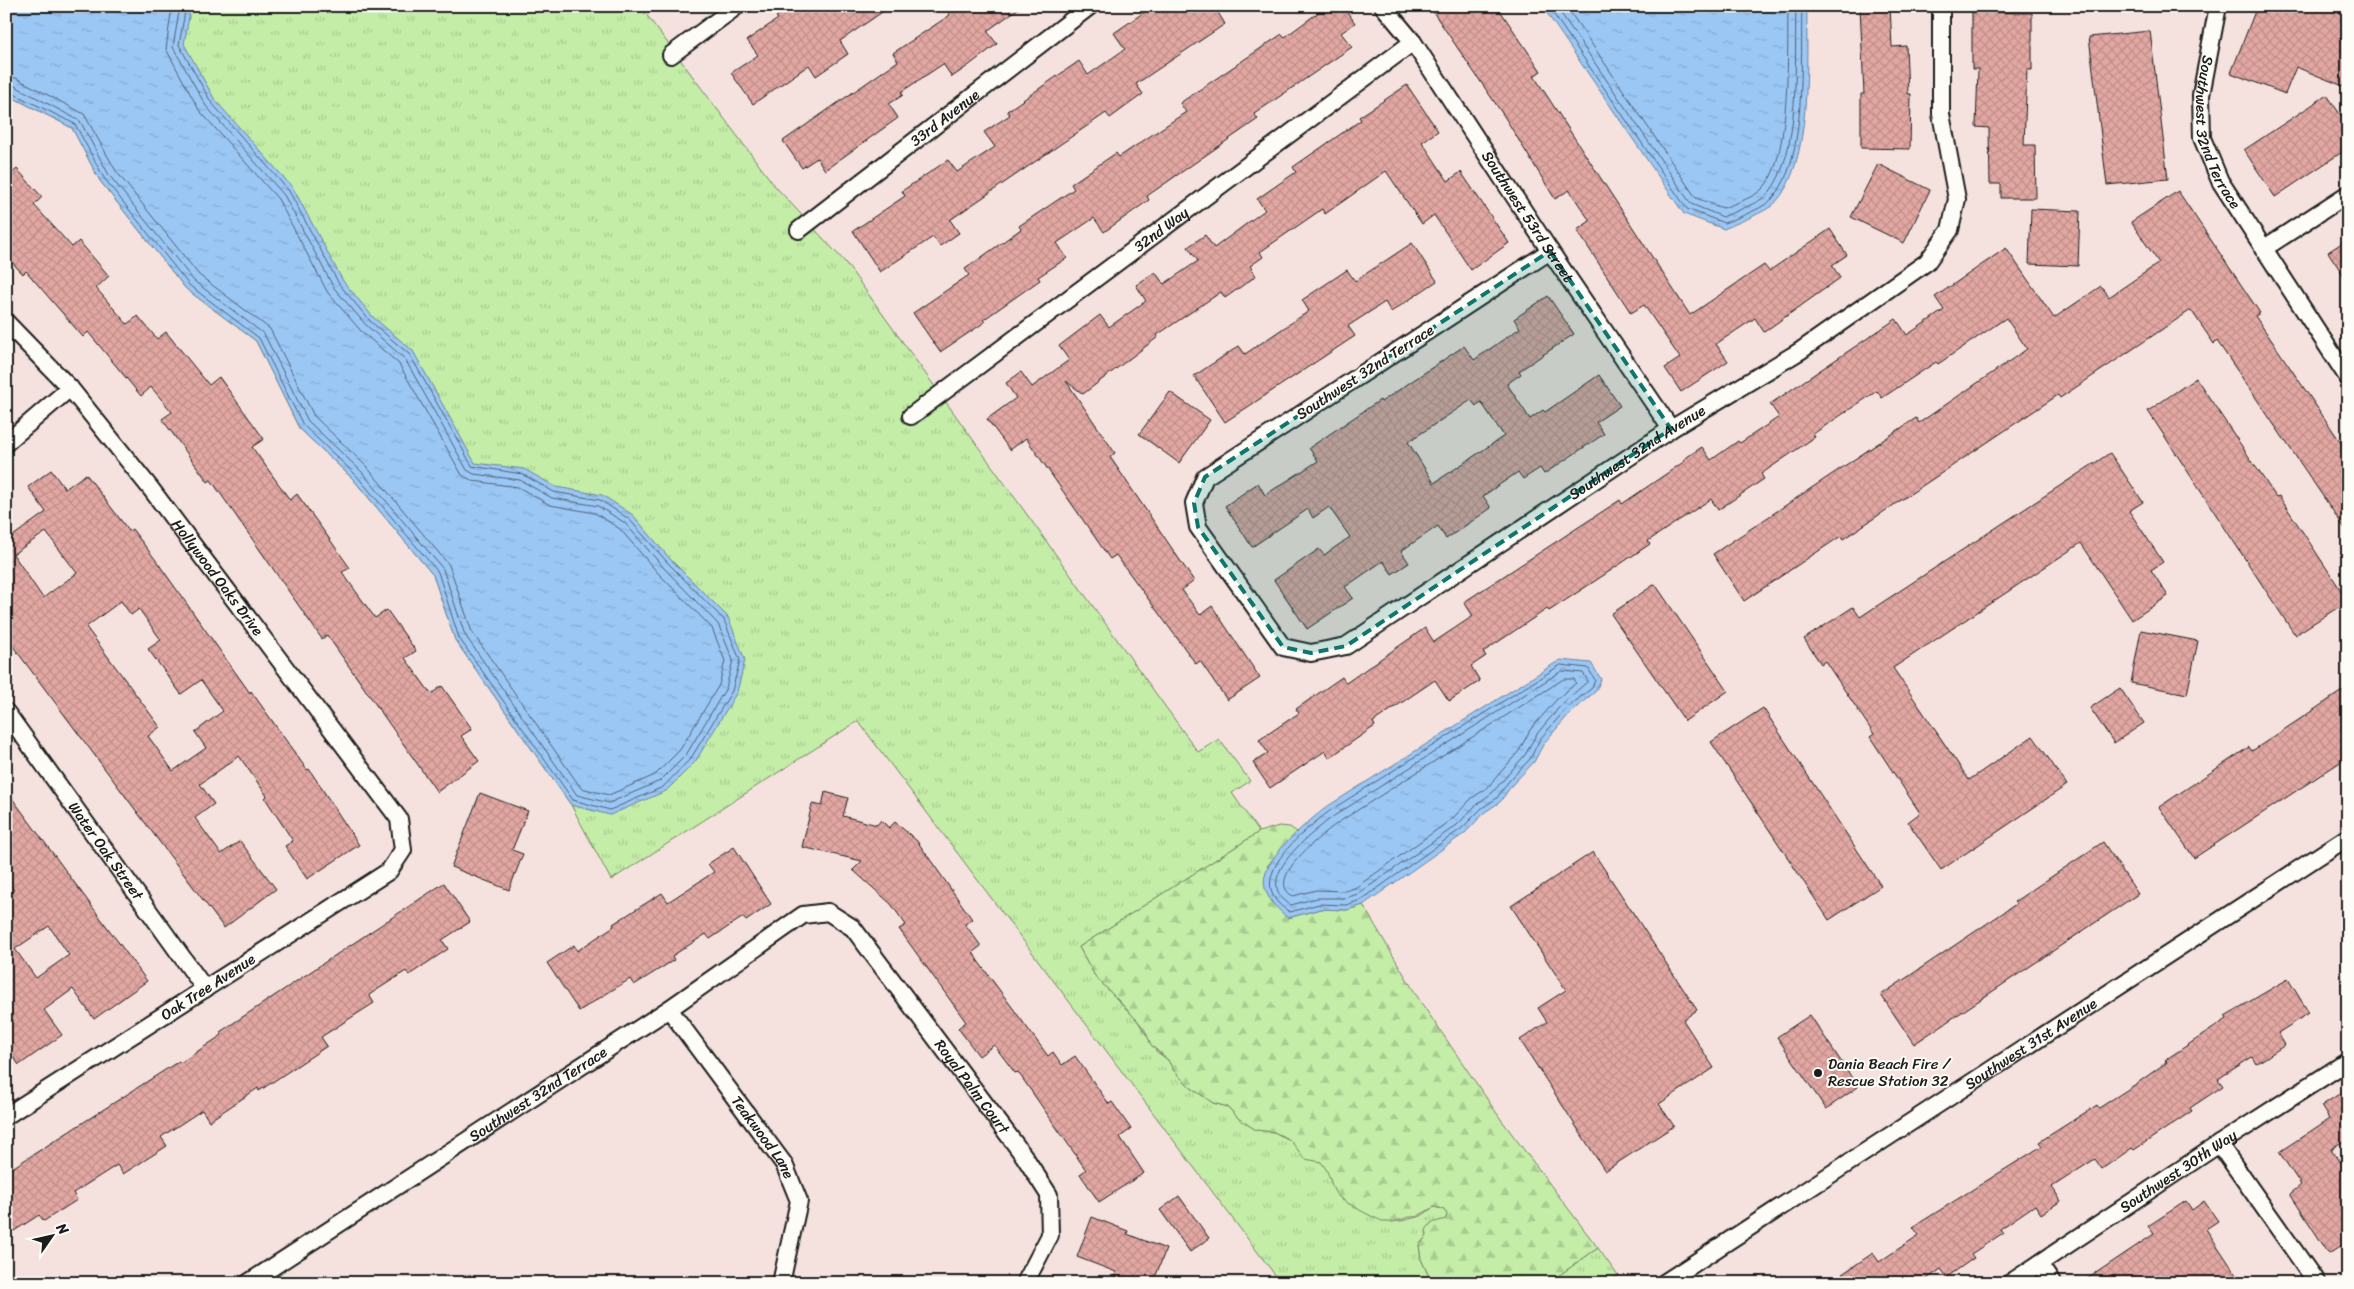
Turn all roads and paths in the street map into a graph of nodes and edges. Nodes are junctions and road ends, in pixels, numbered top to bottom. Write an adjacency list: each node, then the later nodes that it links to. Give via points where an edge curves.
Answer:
1 (737, 6): 7 (street)
2 (1090, 6): 9 (street, 33rd Avenue)
3 (1383, 6): 6 (street, Southwest 53rd Street)
4 (1941, 6): 16 (street, Southwest 32nd Avenue, via 1942,114 1957,199 1950,230 1928,262 1800,350)
5 (2218, 6): 10 (street, Southwest 32nd Terrace, via 2201,96 2202,138 2220,181)
6 (1413, 42): 11 (street, Southwest 53rd Street); 15 (street, 32nd Way)
7 (671, 55)
8 (2348, 194): 10 (street)
9 (799, 230)
10 (2263, 249): 13 (street, Southwest 32nd Terrace)
11 (1550, 251): 16 (street, Southwest 53rd Street); 18 (street, Southwest 32nd Terrace, via 1205,477 1194,503 1198,527 1283,647)
12 (6, 322): 14 (street, Hollywood Oaks Drive)
13 (2348, 378)
14 (70, 388): 17 (street); 21 (street, Hollywood Oaks Drive, via 151,489 399,818)
15 (911, 416)
16 (1672, 429): 18 (street, Southwest 32nd Avenue, via 1346,646)
17 (6, 443)
18 (1310, 653)
19 (6, 712): 23 (street, Water Oak Street)
20 (2348, 837): 29 (street, Southwest 31st Avenue)
21 (402, 850): 23 (street, Oak Tree Avenue, via 389,871)
22 (828, 912): 24 (street, Southwest 32nd Terrace, via 803,915); 32 (street, Royal Palm Court, via 854,928 1024,1156 1049,1195 1050,1235)
23 (205, 989): 26 (street, Oak Tree Avenue)
24 (669, 1009): 30 (street, Southwest 32nd Terrace); 31 (street, Teakwood Lane, via 784,1164 799,1201)
25 (2348, 1061): 27 (street, Southwest 30th Way)
26 (6, 1116)
27 (2219, 1144): 28 (street, Southwest 30th Way); 35 (street)
28 (2038, 1264): 33 (street, Southwest 30th Way); 34 (street)
29 (1666, 1282)
30 (248, 1283)
31 (781, 1283)
32 (1025, 1283)
33 (2010, 1283)
34 (2052, 1283)
35 (2317, 1283)

